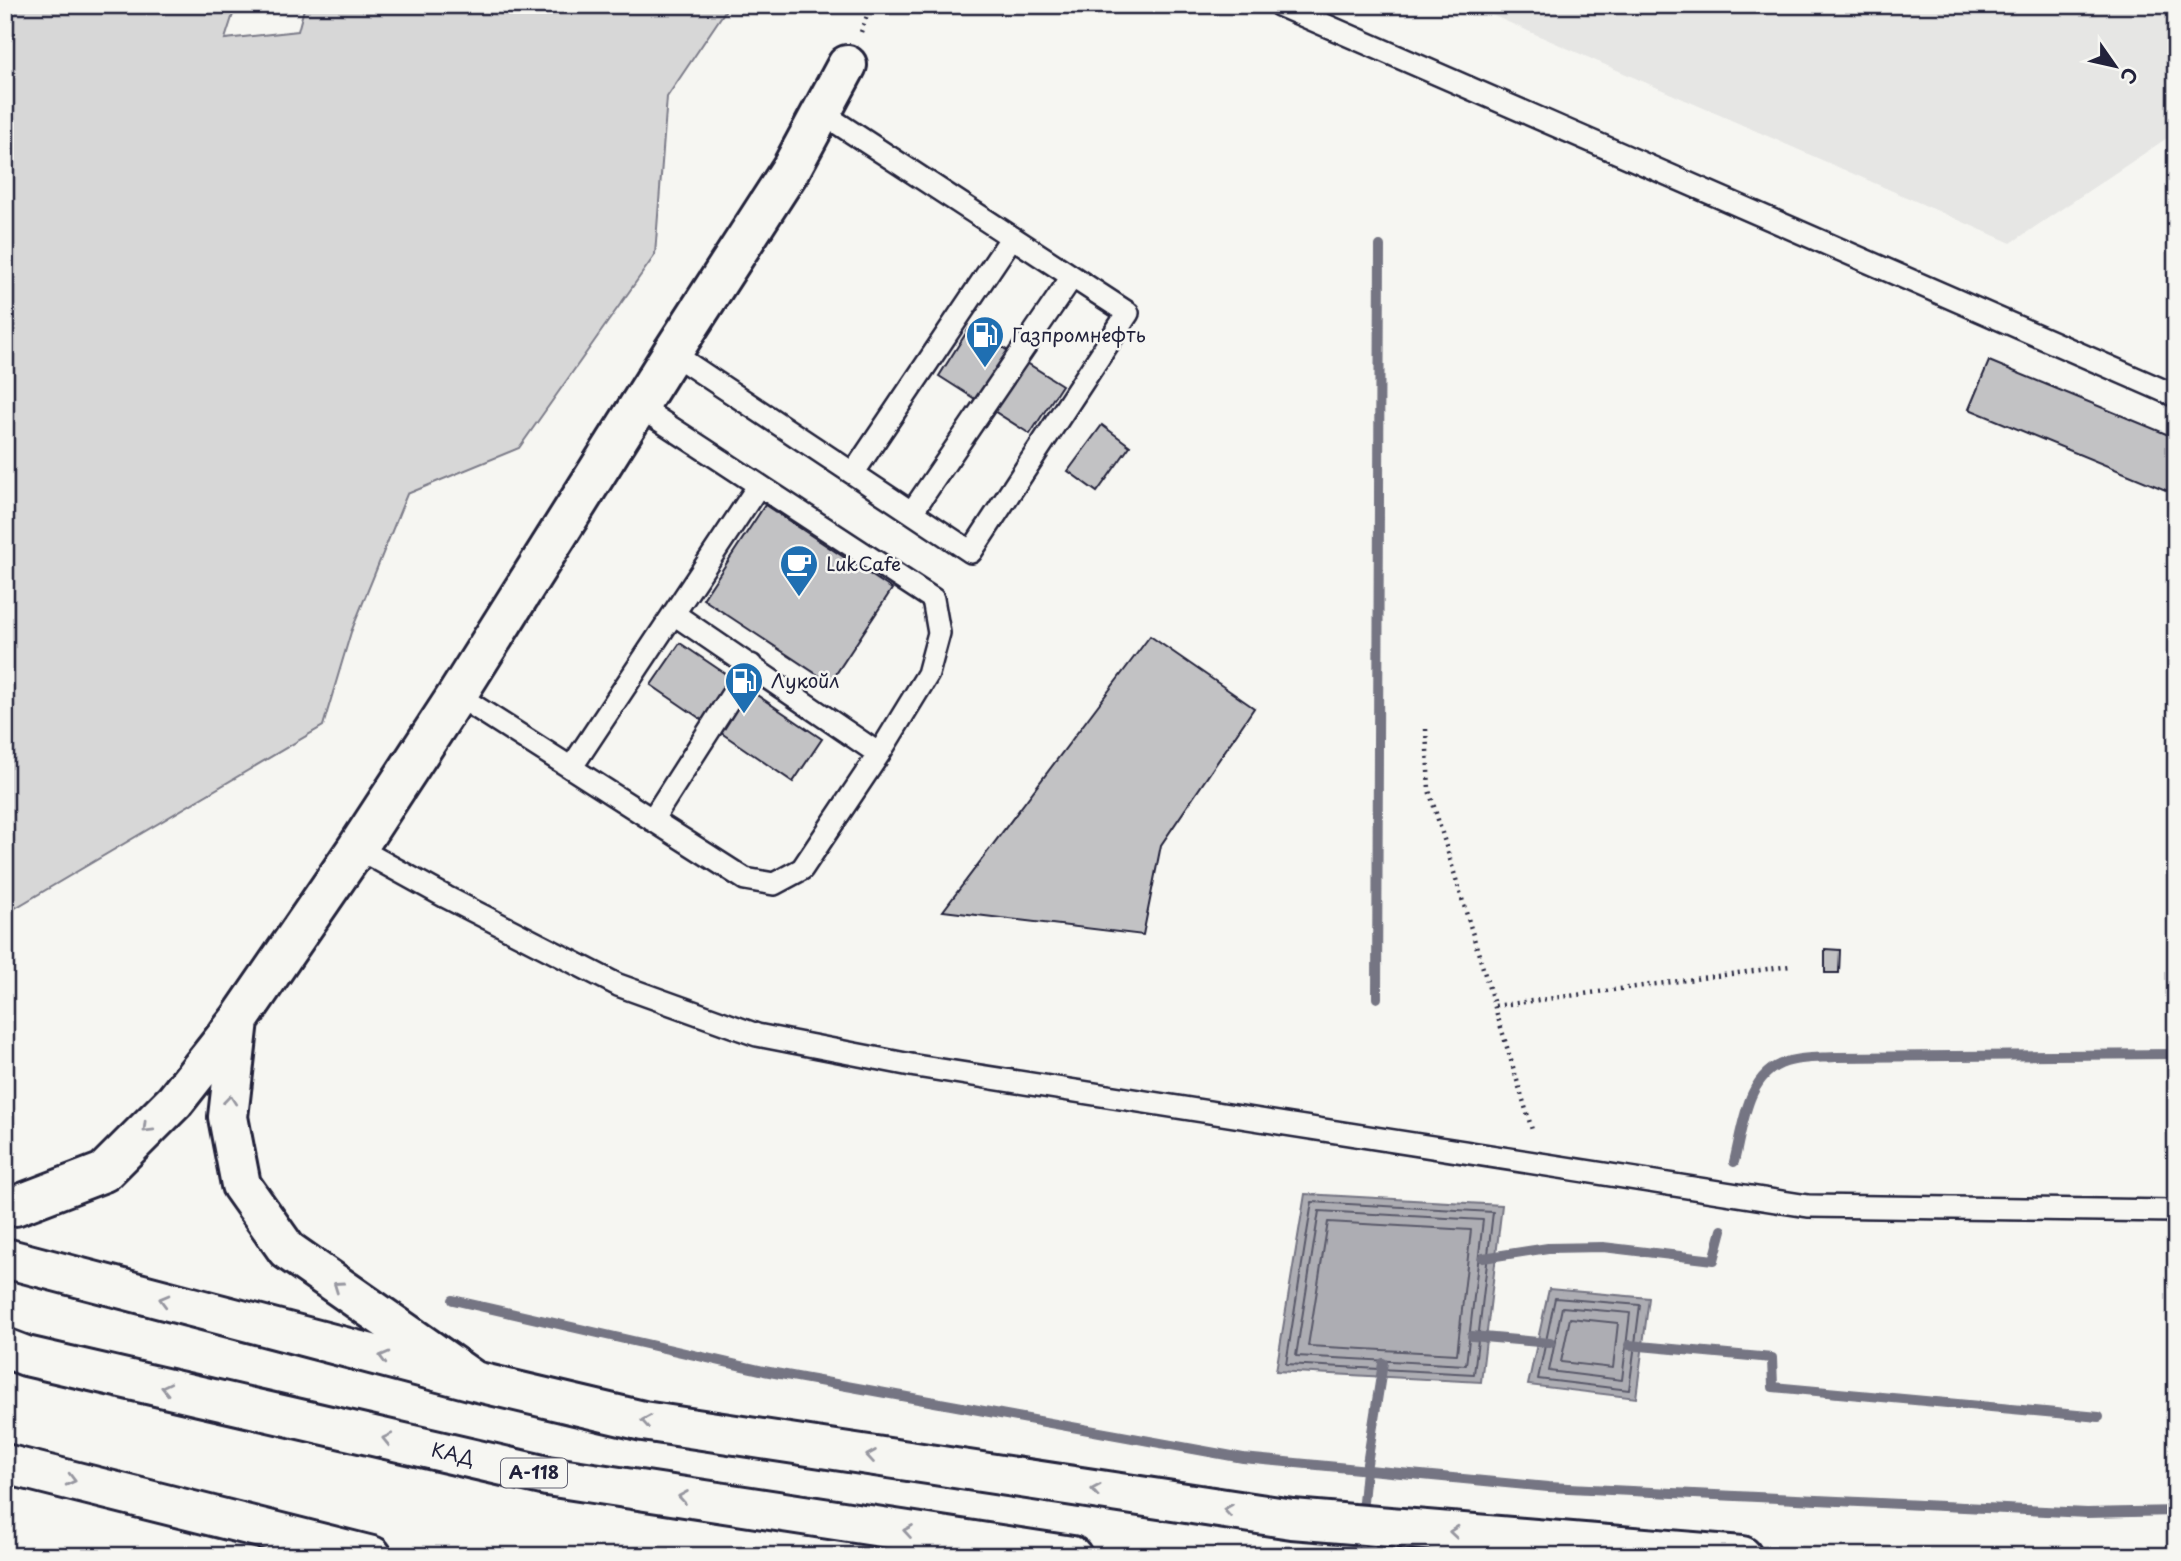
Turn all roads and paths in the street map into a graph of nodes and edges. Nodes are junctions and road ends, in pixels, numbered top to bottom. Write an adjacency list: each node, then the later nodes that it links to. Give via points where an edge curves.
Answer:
1 (1279, 5): 7 (lane)
2 (847, 65): 3 (main road)
3 (822, 113): 4 (lane); 6 (main road)
4 (1012, 237): 5 (lane); 9 (lane)
5 (1072, 277): 11 (lane); 11 (lane, via 1128,313 971,552)
6 (671, 353): 8 (main road); 9 (lane)
7 (2176, 396)
8 (638, 406): 10 (lane); 14 (main road)
9 (854, 472): 11 (lane)
10 (759, 485): 12 (lane); 16 (lane, via 933,599 939,633 928,674)
11 (912, 512)
12 (674, 614): 13 (lane); 17 (lane)
13 (751, 665): 16 (lane); 18 (lane)
14 (457, 695): 17 (lane); 19 (main road)
15 (1426, 729): 21 (path, via 1429,790)
16 (879, 754): 18 (lane, via 802,869 774,884 745,879)
17 (571, 768): 18 (lane)
18 (652, 820)
19 (357, 848): 22 (main road); 23 (lane, via 618,985 757,1035 916,1066)
20 (1790, 967): 21 (path)
21 (1495, 1006): 23 (path)
22 (239, 1020): 24 (main road, one-way to 24, via 174,1101 104,1172); 28 (main road, one-way to 22, via 287,1250 241,1185 228,1117)
23 (1543, 1164): 25 (lane, via 1808,1206)
24 (5, 1206)
25 (2176, 1211)
26 (5, 1258): 28 (main road, one-way to 26)
27 (5, 1348): 31 (main road, КАД / А-118, one-way to 27, via 547,1476)
28 (474, 1381): 32 (main road, one-way to 28, via 1292,1519 643,1421)
29 (5, 1464): 30 (main road, one-way to 30)
30 (372, 1556)
31 (1072, 1556)
32 (1742, 1556)

